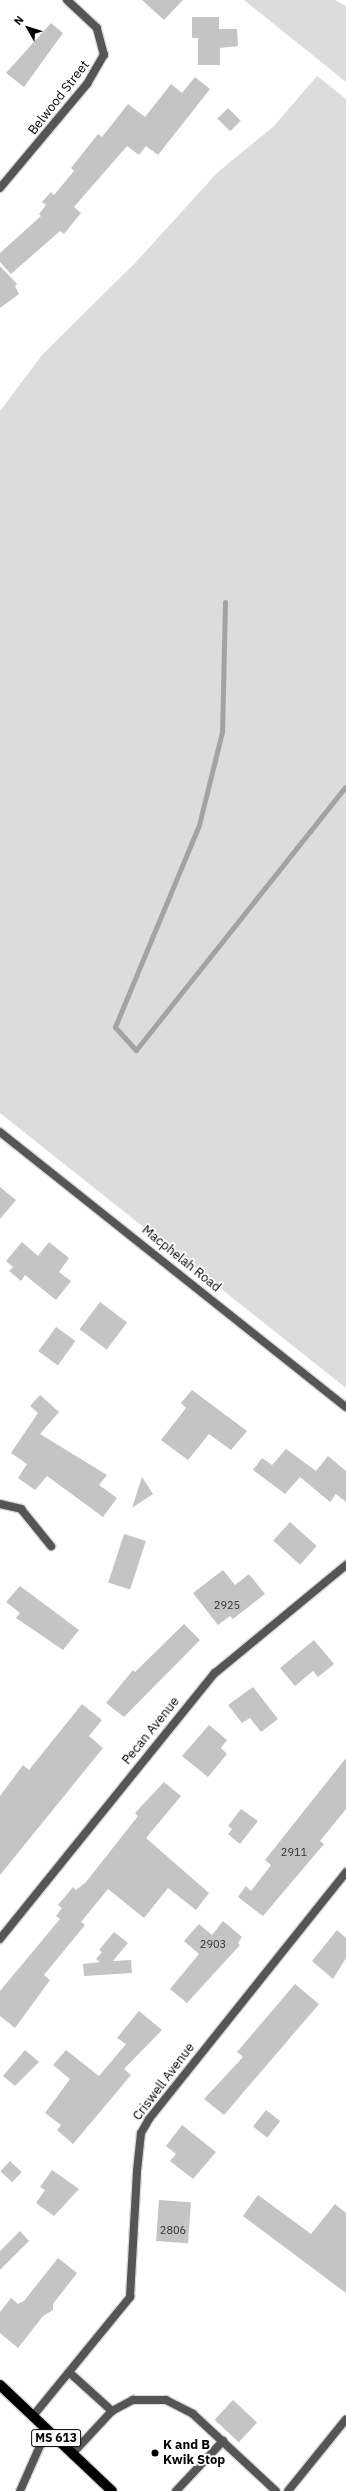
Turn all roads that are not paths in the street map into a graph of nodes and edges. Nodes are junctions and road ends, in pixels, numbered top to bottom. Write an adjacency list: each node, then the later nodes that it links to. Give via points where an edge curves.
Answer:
1 (67, 0): 2 (street, Belwood Street, via 97,28 104,55 87,84)
2 (0, 188)
3 (0, 1132): 4 (street, Macphelah Road)
4 (346, 1407)
5 (0, 1504): 6 (street, via 21,1509)
6 (51, 1546)
7 (346, 1565): 9 (street, Pecan Avenue, via 215,1673)
8 (346, 1872): 10 (street, Criswell Avenue, via 149,2119 141,2133 130,2297)
9 (0, 1939)
10 (70, 2373): 12 (street); 13 (street, Criswell Avenue)
11 (0, 2385): 13 (main road, MS 613)
12 (112, 2411): 16 (street, via 134,2400 166,2400 193,2414); 17 (street)
13 (33, 2416): 15 (main road, MS 613)
14 (346, 2419): 22 (street)
15 (47, 2430): 17 (main road, MS 613); 18 (street)
16 (223, 2442): 20 (street); 21 (street)
17 (72, 2454): 19 (main road, MS 613)
18 (20, 2491)
19 (112, 2491)
20 (176, 2491)
21 (276, 2491)
22 (288, 2491)

